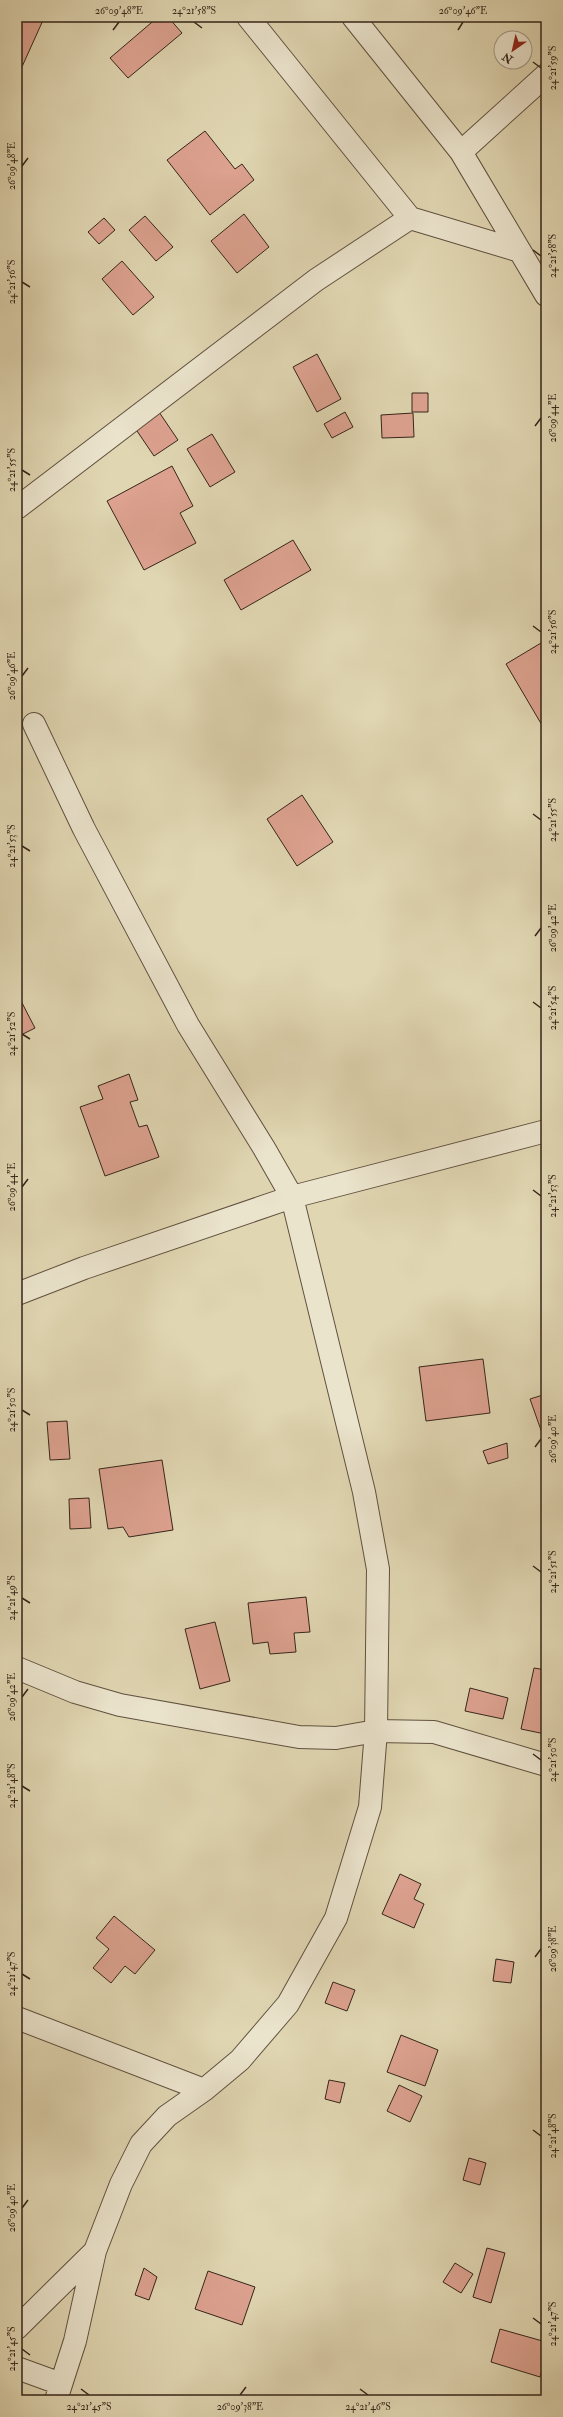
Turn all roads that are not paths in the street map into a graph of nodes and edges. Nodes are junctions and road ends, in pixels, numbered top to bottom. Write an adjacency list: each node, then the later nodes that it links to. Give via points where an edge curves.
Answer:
1 (248, 17): 5 (street)
2 (353, 17): 4 (street)
3 (546, 75): 4 (street)
4 (461, 152): 6 (street)
5 (410, 218): 6 (street); 8 (street, via 316,280)
6 (520, 251): 7 (street)
7 (546, 295)
8 (17, 508)
9 (34, 724): 11 (street, via 84,829 188,1025)
10 (546, 1131): 11 (street)
11 (292, 1197): 12 (street, via 84,1268); 14 (street, via 364,1492 378,1569)
12 (17, 1294)
13 (17, 1668): 14 (street, via 75,1692 120,1705 299,1737 336,1738)
14 (376, 1731): 15 (street, via 434,1732); 17 (street, via 370,1806 336,1918 288,2004 240,2060)
15 (546, 1765)
16 (17, 2018): 17 (street)
17 (204, 2090): 18 (street, via 167,2116 141,2144 121,2184)
18 (95, 2251): 19 (street); 21 (street, via 75,2341)
19 (17, 2328)
20 (17, 2368): 21 (street)
21 (59, 2392)

